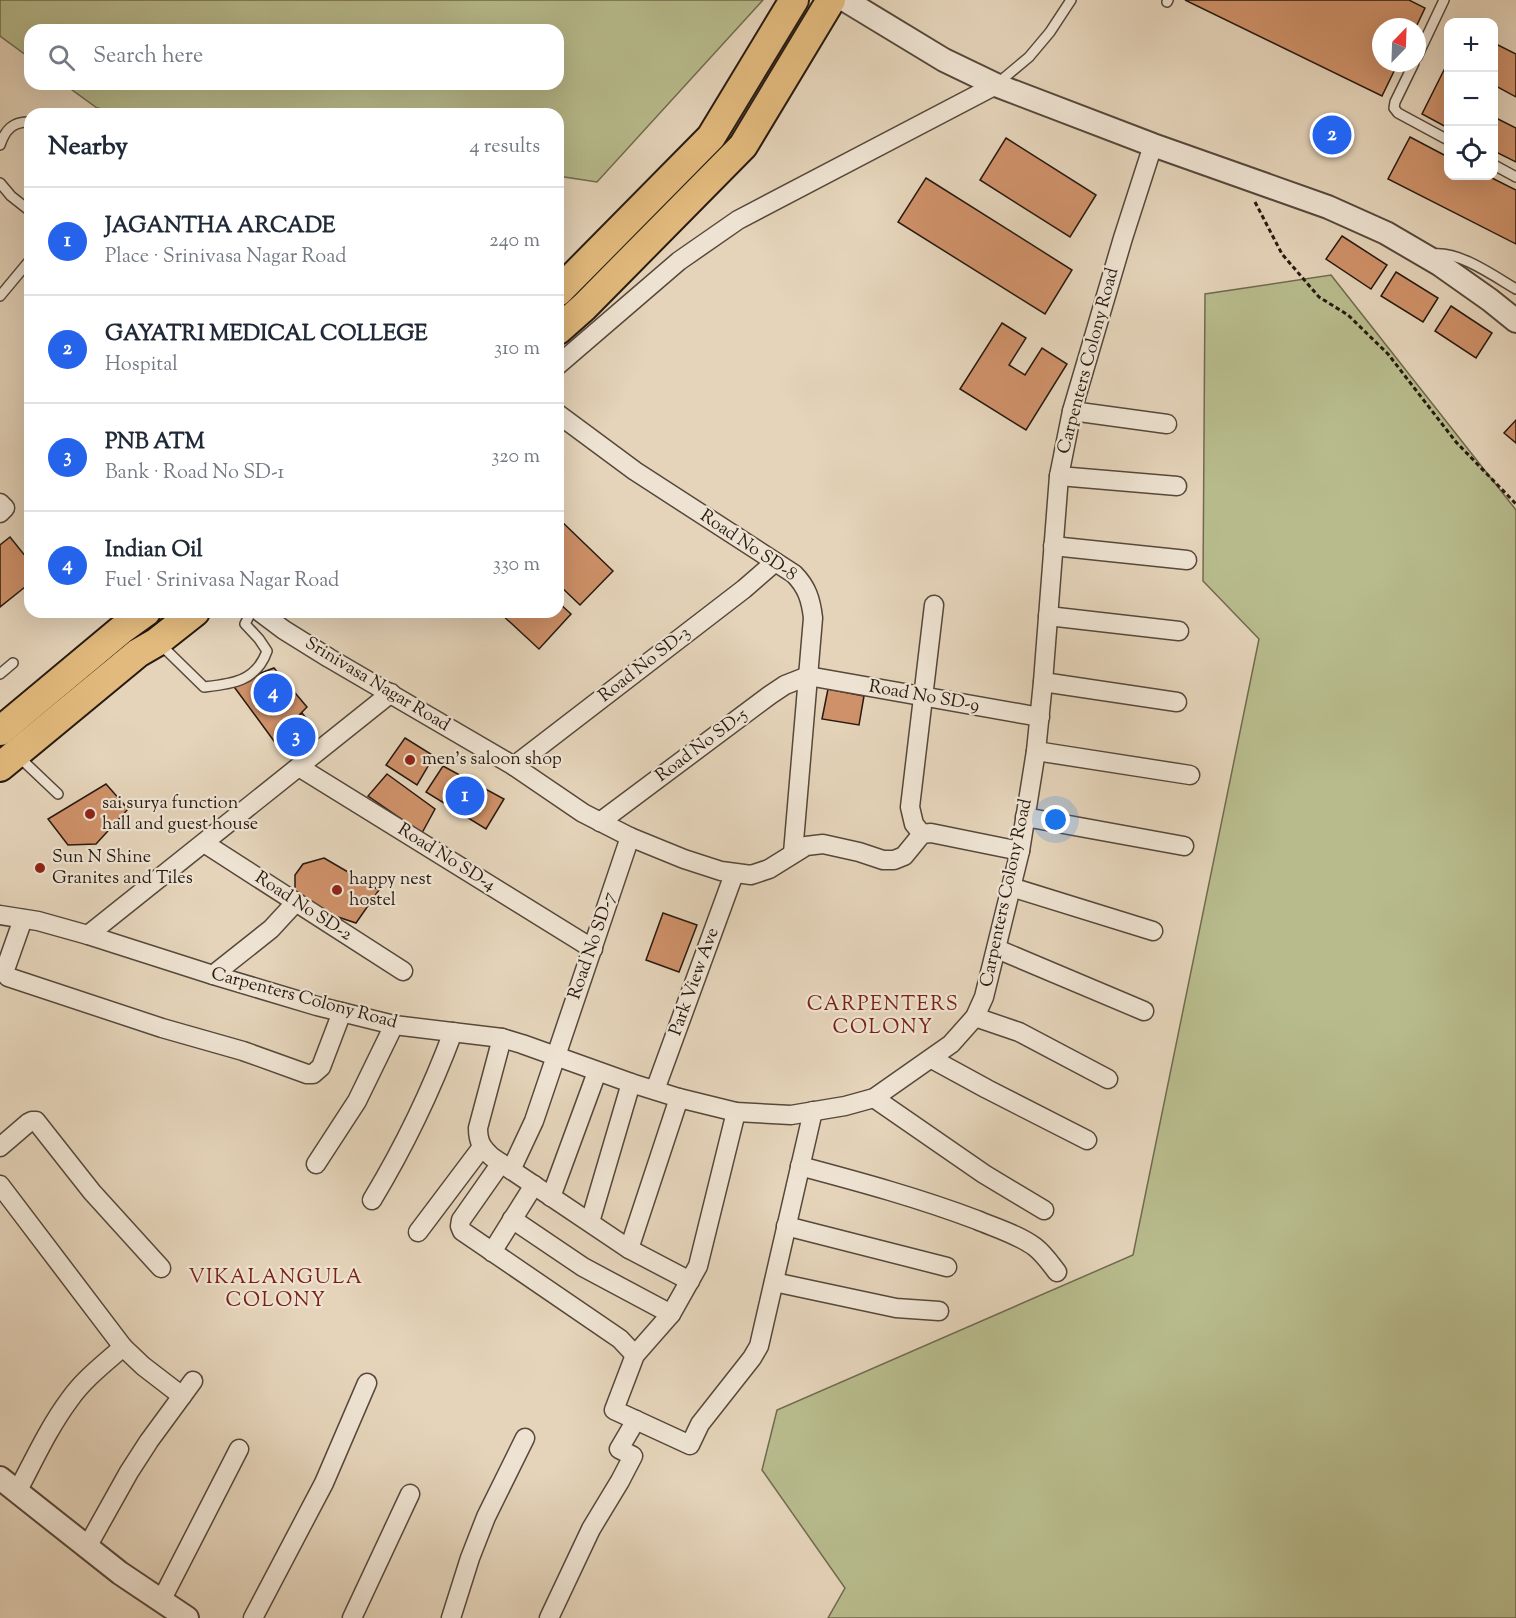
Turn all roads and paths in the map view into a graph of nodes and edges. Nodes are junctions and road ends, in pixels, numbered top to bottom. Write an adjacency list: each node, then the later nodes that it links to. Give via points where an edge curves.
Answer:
1 (794, 0): 22 (main road, via 711,136)
2 (831, 0): 26 (main road, via 743,146)
3 (845, 0): 8 (street, via 944,60)
4 (1071, 0): 8 (lane, via 1029,57)
5 (1444, 0): 6 (lane)
6 (1426, 38)
7 (1410, 72): 12 (lane, via 1394,108)
8 (996, 85): 14 (street); 27 (street, via 738,220 679,261)
9 (0, 120): 11 (lane)
10 (24, 123): 11 (lane)
11 (10, 127): 13 (lane)
12 (1444, 137)
13 (0, 145)
14 (1153, 145): 16 (street); 28 (street, Carpenters Colony Road)
15 (1498, 167): 17 (lane)
16 (1242, 176): 20 (street, via 1328,207 1386,233); 34 (path, via 1282,254 1319,297 1348,315 1388,354 1456,442)
17 (1516, 177)
18 (0, 183): 19 (lane)
19 (24, 206)
20 (1422, 255): 23 (lane, via 1456,257); 25 (street)
21 (24, 267): 24 (lane)
22 (564, 286)
23 (1516, 289)
24 (0, 296)
25 (1516, 321)
26 (564, 325)
27 (564, 360)
28 (1072, 411): 30 (street); 31 (street, Carpenters Colony Road)
29 (564, 418): 38 (street, Road No SD-8, via 635,471)
30 (1167, 424)
31 (1059, 476): 32 (street); 36 (street, Carpenters Colony Road)
32 (1178, 486)
33 (0, 503): 35 (street, via 5,508)
34 (1516, 504)
35 (0, 513)
36 (1053, 546): 37 (street); 40 (street, Carpenters Colony Road)
37 (1187, 560)
38 (775, 562): 49 (street, Road No SD-8, via 801,580 811,602); 57 (street, Road No SD-3)
39 (934, 605): 52 (street)
40 (1048, 616): 45 (street); 50 (street, Carpenters Colony Road)
41 (138, 618): 55 (main road, via 121,630)
42 (187, 618): 46 (main road)
43 (248, 618): 46 (lane, via 245,624 267,651 248,676 232,684 204,687)
44 (268, 618): 51 (street, Srinivasa Nagar Road)
45 (1179, 631)
46 (157, 642): 55 (main road)
47 (13, 663): 48 (lane)
48 (0, 674)
49 (808, 676): 52 (street, Road No SD-9); 62 (street, Road No SD-5, via 784,685); 68 (street, Road No SD-8)
50 (1043, 682): 53 (street); 54 (street, Carpenters Colony Road)
51 (391, 693): 57 (street, Srinivasa Nagar Road); 58 (street)
52 (924, 697): 54 (street, Road No SD-9); 63 (street, via 910,807 914,824)
53 (1177, 702)
54 (1040, 717): 56 (street, Carpenters Colony Road)
55 (5, 750): 60 (lane)
56 (1036, 751): 59 (street); 61 (street, Carpenters Colony Road)
57 (514, 766): 62 (street, Srinivasa Nagar Road)
58 (299, 767): 65 (street); 76 (street, Road No SD-4)
59 (1190, 775)
60 (58, 794)
61 (1025, 817): 66 (street); 67 (street, Carpenters Colony Road)
62 (600, 822): 64 (street, Srinivasa Nagar Road)
63 (922, 834): 67 (street); 68 (street, Srinivasa Nagar Road, via 904,856 894,860 823,844)
64 (630, 837): 69 (street, Srinivasa Nagar Road); 76 (street, Road No SD-7)
65 (204, 843): 71 (street, Road No SD-2); 75 (street)
66 (1184, 846)
67 (1020, 851): 70 (street, Carpenters Colony Road)
68 (793, 853): 69 (street, Srinivasa Nagar Road, via 769,869 752,875)
69 (734, 874): 91 (street, Park View Ave)
70 (1011, 888): 74 (street); 77 (street, Carpenters Colony Road)
71 (295, 903): 78 (street, Road No SD-2); 79 (street, via 271,929)
72 (0, 915): 73 (street, Carpenters Colony Road)
73 (23, 919): 75 (street, Carpenters Colony Road); 81 (street, via 6,967 8,976 307,1074 321,1067)
74 (1153, 931)
75 (88, 935): 79 (street, Carpenters Colony Road)
76 (593, 949): 86 (street, Road No SD-7)
77 (997, 949): 80 (street); 82 (street, Carpenters Colony Road)
78 (403, 971)
79 (213, 975): 81 (street, Carpenters Colony Road)
80 (1144, 1011)
81 (342, 1012): 83 (street, Carpenters Colony Road)
82 (975, 1017): 87 (street, Carpenters Colony Road); 89 (street, via 1019,1032)
83 (394, 1025): 84 (street, Carpenters Colony Road); 99 (street, via 357,1101)
84 (453, 1032): 85 (street, Carpenters Colony Road); 105 (street, via 422,1108)
85 (502, 1038): 86 (street, Carpenters Colony Road); 98 (street, via 477,1128)
86 (557, 1056): 88 (street, Carpenters Colony Road); 101 (street, Road No SD-7, via 534,1121)
87 (932, 1059): 93 (street, Carpenters Colony Road); 96 (street)
88 (597, 1072): 90 (street, Carpenters Colony Road); 104 (street)
89 (1107, 1079)
90 (631, 1083): 91 (street, Carpenters Colony Road); 108 (street)
91 (655, 1090): 92 (street, Carpenters Colony Road)
92 (679, 1098): 95 (street, Carpenters Colony Road); 111 (street)
93 (873, 1098): 94 (street, Carpenters Colony Road); 106 (street)
94 (813, 1111): 95 (street, Carpenters Colony Road, via 791,1115); 100 (street)
95 (736, 1112): 116 (street, via 698,1266)
96 (1087, 1140)
97 (0, 1147): 114 (street, via 32,1120 36,1121 92,1192)
98 (482, 1147): 101 (street); 110 (street)
99 (316, 1164)
100 (800, 1166): 109 (street); 115 (street, via 877,1187 988,1225 1036,1248)
101 (506, 1167): 103 (street); 112 (street, Road No SD-7, via 460,1226)
102 (0, 1185): 120 (street)
103 (534, 1185): 104 (street); 107 (street)
104 (551, 1197): 108 (street)
105 (372, 1200)
106 (1044, 1210)
107 (512, 1219): 112 (street); 119 (street, via 583,1267)
108 (590, 1222): 111 (street)
109 (786, 1226): 113 (street); 117 (street)
110 (418, 1232)
111 (629, 1249): 116 (street)
112 (492, 1252): 121 (street, via 620,1339)
113 (947, 1267)
114 (161, 1268)
115 (1057, 1272)
116 (690, 1281): 119 (street)
117 (774, 1282): 118 (street, via 896,1308); 125 (street, via 756,1352 699,1424 690,1445)
118 (939, 1311)
119 (671, 1314): 121 (street)
120 (123, 1347): 124 (street); 128 (street, via 71,1397)
121 (635, 1355): 125 (street, via 614,1410)
122 (193, 1381): 124 (street)
123 (367, 1383): 133 (street, via 324,1483)
124 (182, 1396): 130 (street, via 129,1472)
125 (636, 1420): 136 (street, via 619,1449 633,1456 591,1529)
126 (525, 1438): 135 (street, via 486,1517)
127 (239, 1449): 131 (street)
128 (9, 1485): 130 (street)
129 (410, 1494): 134 (street)
130 (87, 1547): 131 (street)
131 (161, 1601): 132 (street)
132 (187, 1618)
133 (253, 1618)
134 (352, 1618)
135 (451, 1618)
136 (549, 1618)

